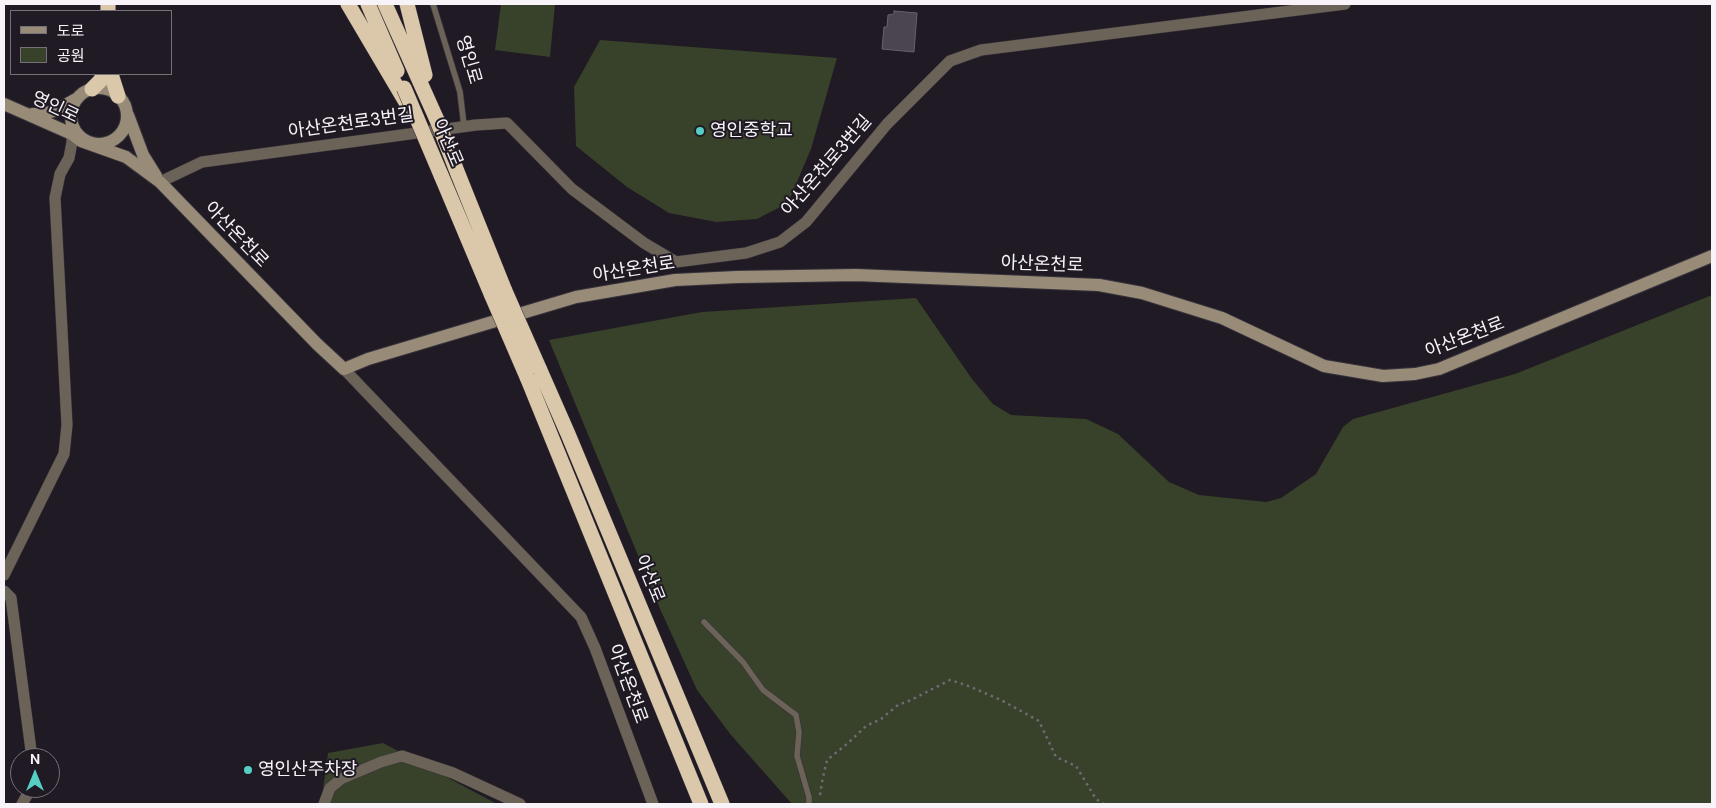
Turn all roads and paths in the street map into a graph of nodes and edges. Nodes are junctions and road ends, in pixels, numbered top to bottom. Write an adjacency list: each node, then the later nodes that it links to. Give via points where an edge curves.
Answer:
1 (348, 4): 10 (highway)
2 (368, 4): 10 (highway, 아산로)
3 (385, 4): 9 (highway, 아산로)
4 (407, 4): 9 (highway)
5 (433, 4): 17 (lane, 영인로, via 460,92)
6 (1345, 4): 23 (street, 아산온천로3번길, via 981,50 950,61 887,124 806,222 780,242 746,253)
7 (103, 75): 11 (highway)
8 (111, 75): 12 (highway)
9 (425, 87): 25 (highway, 아산로, bridge)
10 (401, 88): 25 (highway, 아산로, bridge)
11 (92, 89): 12 (main road, via 110,90); 13 (main road)
12 (118, 96): 15 (main road)
13 (77, 98): 16 (main road, via 55,111); 18 (main road, via 70,115)
14 (4, 104): 16 (main road, 영인로)
15 (127, 112): 19 (main road, via 123,130 117,137 109,142); 21 (main road, via 143,155)
16 (27, 114): 18 (main road, 영인로)
17 (464, 126): 21 (street, 아산온천로3번길, via 202,162); 23 (street, 아산온천로3번길, via 507,123 572,188 644,243)
18 (72, 129): 19 (main road); 20 (street)
19 (91, 143): 20 (street); 21 (main road, 아산온천로, via 126,157)
20 (69, 158): 27 (street, via 60,174 55,198 67,425 64,454)
21 (160, 182): 26 (main road, 아산온천로)
22 (1712, 256): 24 (main road, 아산온천로, via 1439,369 1383,376 1324,366 1222,318 1142,293 1099,285 856,275)
23 (679, 262): 24 (street)
24 (675, 280): 26 (main road, 아산온천로, via 576,297 368,358)
25 (498, 293): 35 (highway, bridge, via 527,377); 36 (highway, 아산로, bridge, via 540,368)
26 (344, 369): 34 (street, 아산온천로, via 581,617)
27 (4, 575)
28 (4, 591): 30 (street, via 11,598)
29 (704, 622): 37 (lane, via 743,662 763,690 796,715 799,732 797,756)
30 (31, 748)
31 (820, 800): 38 (path, via 828,760 866,726 881,719 898,704 950,680 1001,700 1039,721 1056,757 1076,766 1096,799)
32 (324, 804): 33 (street, via 330,788 341,779 402,756 453,773)
33 (520, 804)
34 (653, 804)
35 (701, 804)
36 (722, 804)
37 (809, 804)
38 (1104, 804)

